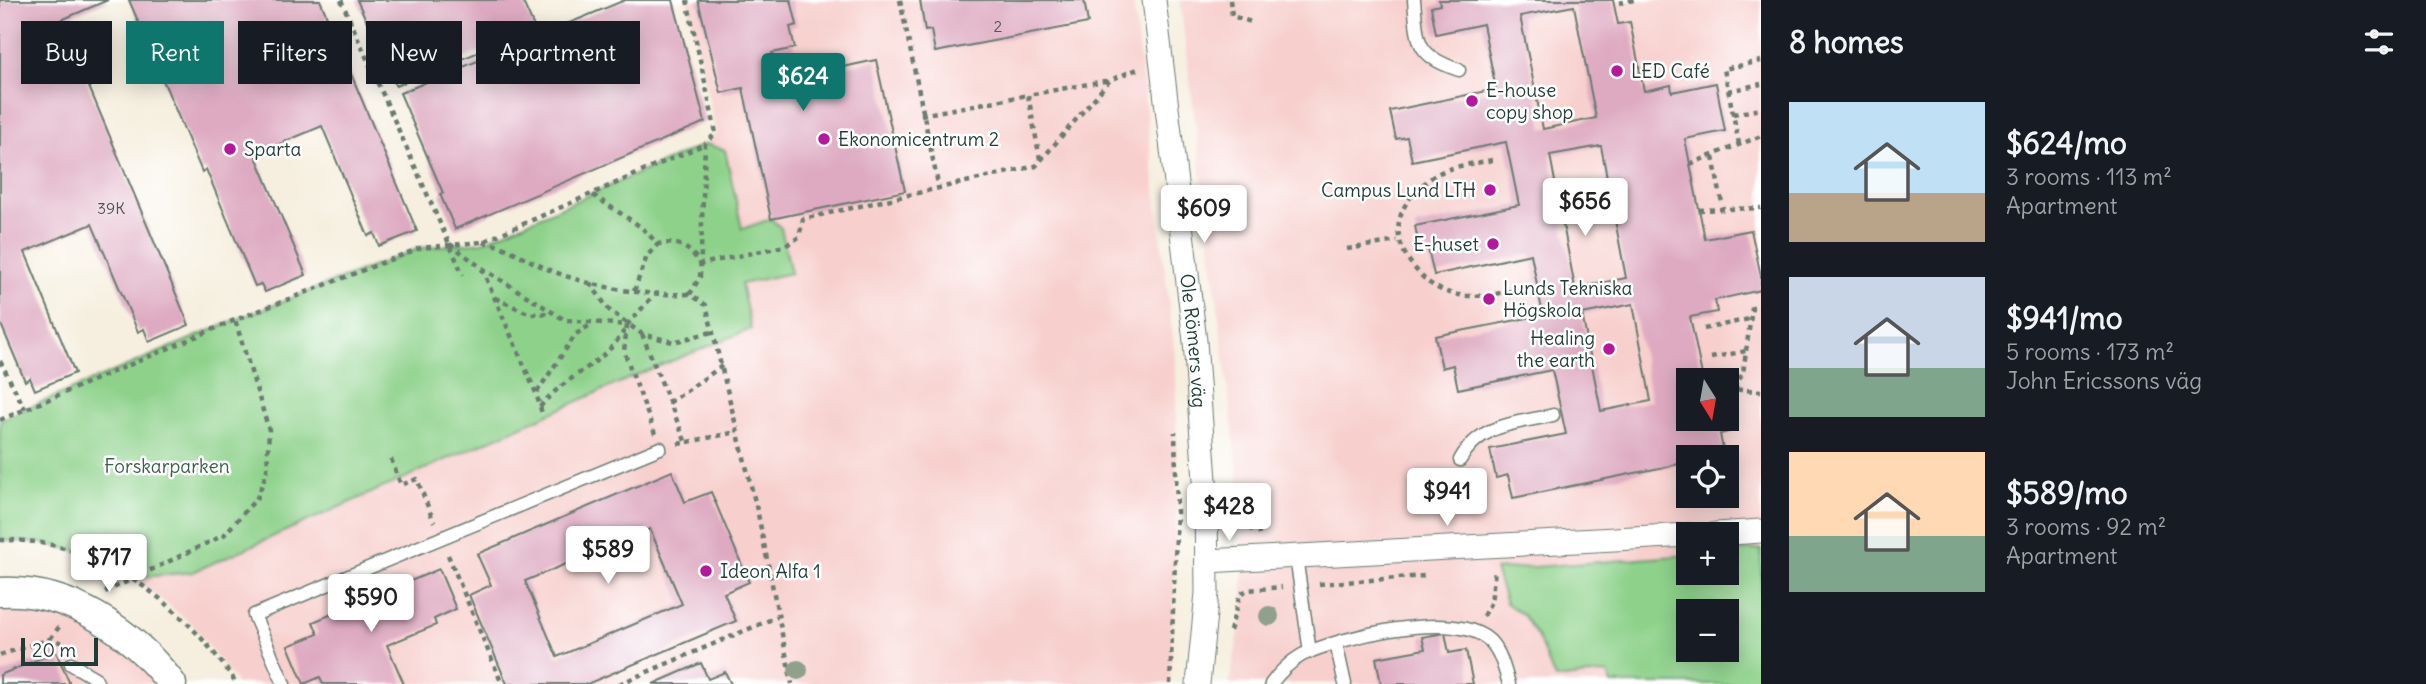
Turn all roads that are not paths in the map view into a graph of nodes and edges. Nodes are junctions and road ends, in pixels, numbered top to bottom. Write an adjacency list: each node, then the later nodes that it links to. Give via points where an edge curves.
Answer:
1 (1154, 0): 11 (street, Ole Römers väg, via 1195,341)
2 (1414, 0): 3 (lane, via 1423,51 1433,61)
3 (1459, 70)
4 (1553, 415): 6 (lane, via 1483,432 1468,444)
5 (660, 448): 18 (lane, via 254,615)
6 (1460, 460)
7 (1761, 531): 8 (street)
8 (1739, 532)
9 (1676, 537): 10 (street)
10 (1296, 557): 11 (street); 14 (lane)
11 (1207, 561): 19 (street, Ole Römers väg)
12 (0, 592): 17 (street, via 36,593 101,617)
13 (1336, 643): 14 (lane); 21 (lane); 22 (lane, via 1406,629 1449,627 1475,632 1494,646)
14 (1310, 652): 20 (lane, via 1279,672)
15 (71, 664): 16 (lane)
16 (98, 684)
17 (172, 684)
18 (284, 684)
19 (1198, 684)
20 (1271, 684)
21 (1345, 684)
22 (1508, 684)

